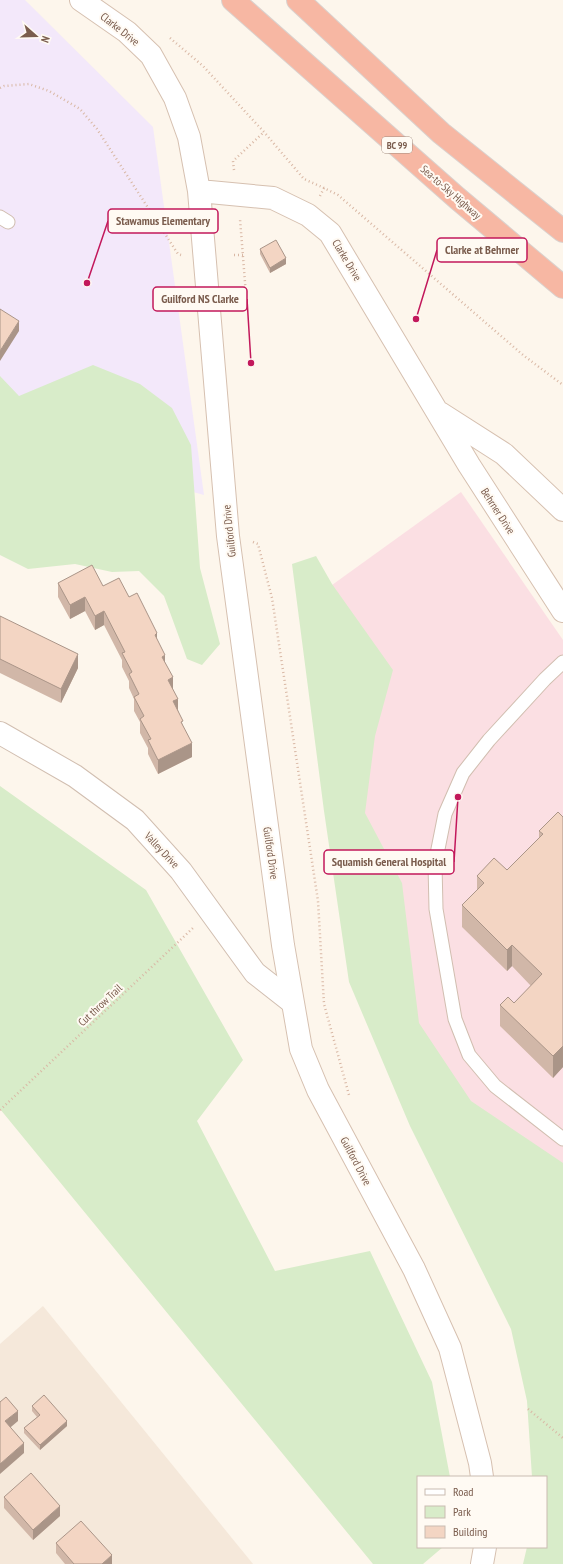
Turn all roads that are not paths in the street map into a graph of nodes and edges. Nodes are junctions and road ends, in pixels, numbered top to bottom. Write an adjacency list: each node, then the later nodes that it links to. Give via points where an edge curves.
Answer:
1 (80, 0): 4 (street, Clarke Drive, via 127,32 151,55 175,98 188,137)
2 (233, 0): 6 (highway, Sea-to-Sky Highway / BC 99, via 457,198)
3 (298, 0): 5 (highway, via 441,133)
4 (199, 191): 7 (street, Clarke Drive, via 273,198 308,215 330,233); 12 (street, Guilford Drive, via 228,536)
5 (563, 231)
6 (563, 287)
7 (436, 410): 8 (street, Clarke Drive, via 504,454); 9 (street, Behrner Drive)
8 (563, 510)
9 (563, 611)
10 (563, 662): 13 (lane, via 489,740 463,773 445,814 435,864 436,909 455,1019 469,1055 495,1086)
11 (0, 733): 12 (street, Valley Drive, via 76,776 135,820 181,871 255,973)
12 (292, 1002): 14 (street, Guilford Drive, via 301,1049 318,1090 414,1269 450,1348)
13 (563, 1139)
14 (482, 1476)
15 (485, 1548): 16 (street)
16 (482, 1564)

